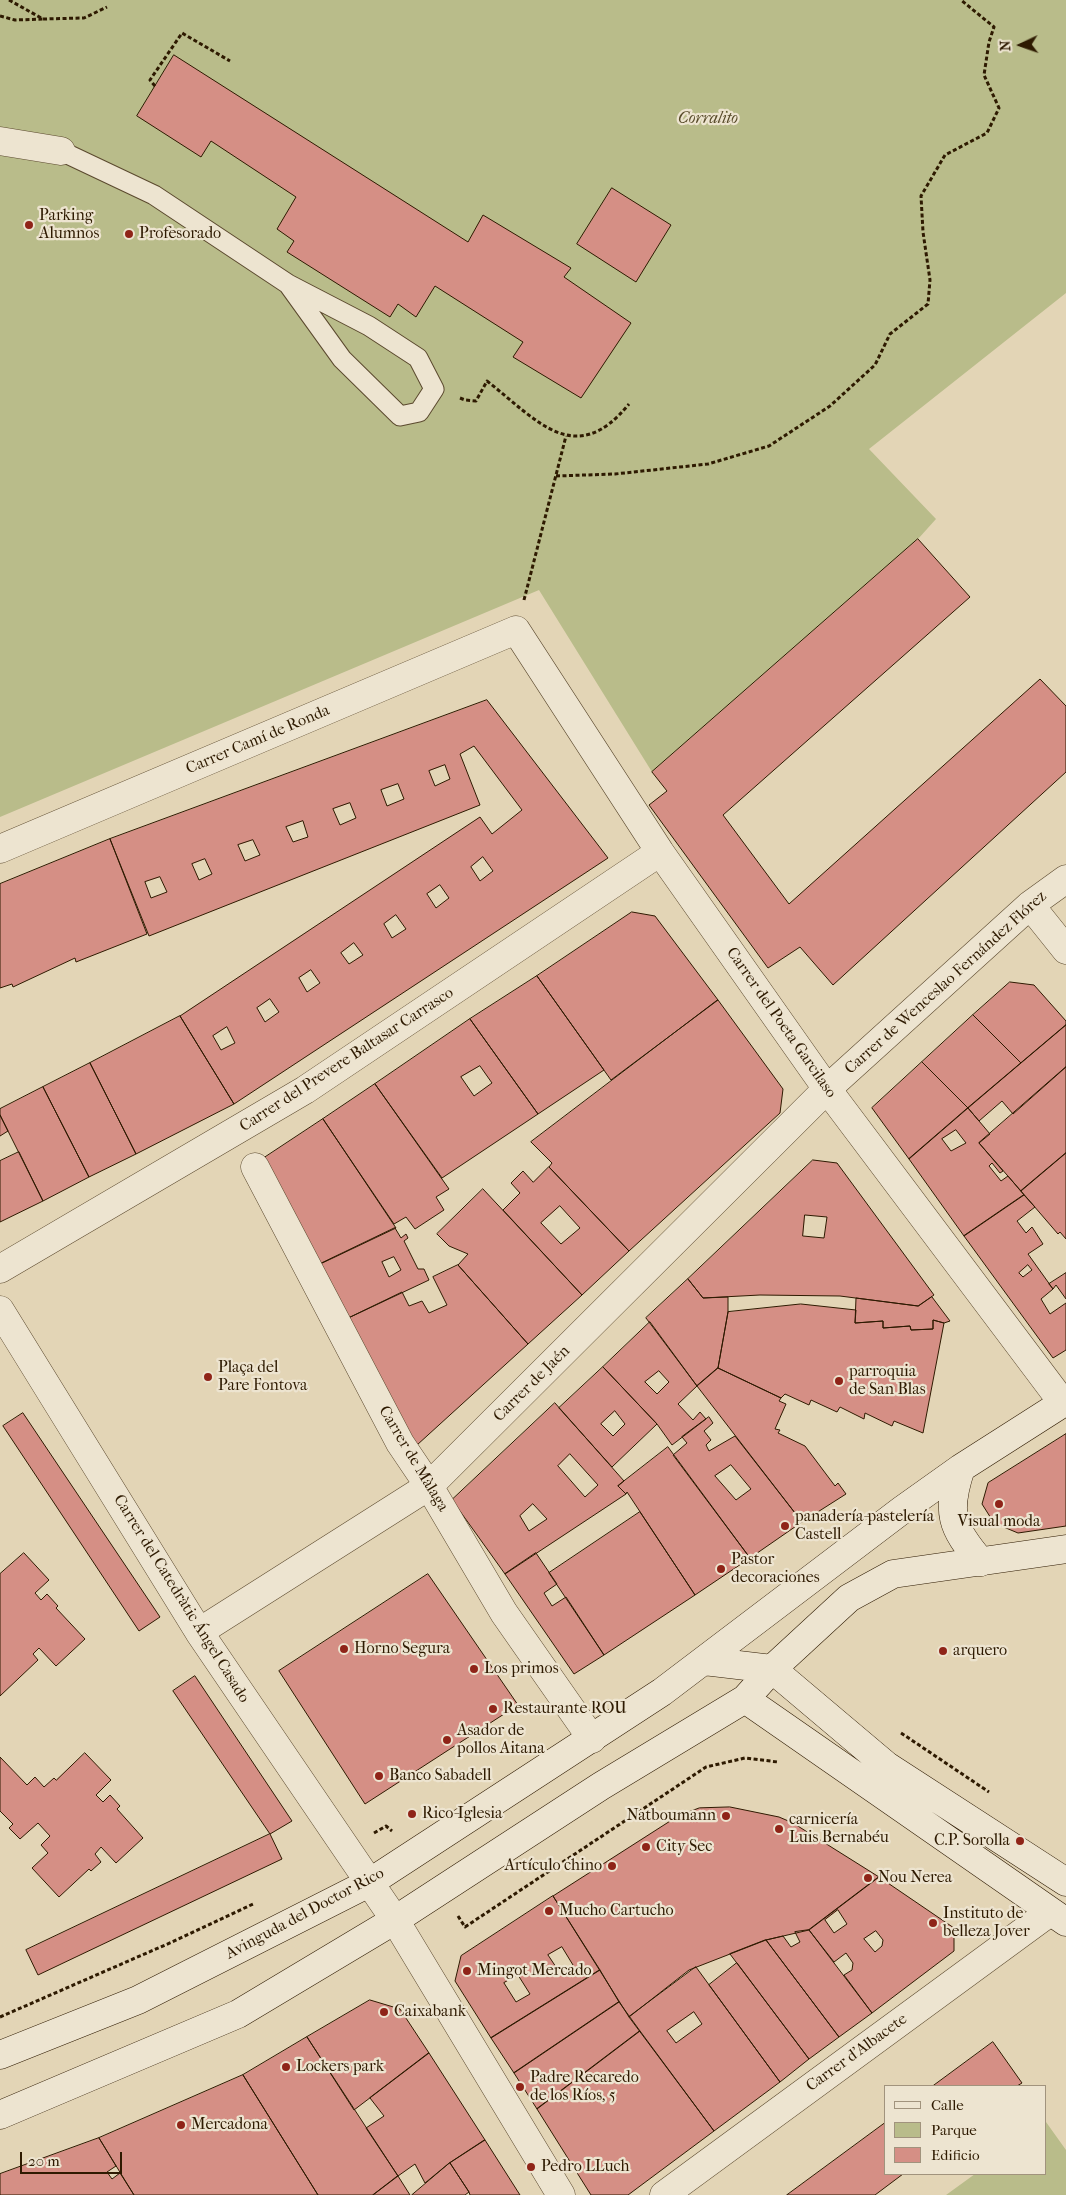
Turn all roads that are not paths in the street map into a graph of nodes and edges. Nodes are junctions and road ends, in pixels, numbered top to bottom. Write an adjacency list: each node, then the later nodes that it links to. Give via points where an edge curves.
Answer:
1 (0, 141): 2 (street)
2 (61, 151): 3 (lane, via 154,195)
3 (288, 284): 3 (lane, via 342,359 376,395 400,416 418,412 434,389 418,358 369,326)
4 (516, 630): 5 (street, Carrer Camí de Ronda); 6 (street, Carrer del Poeta Garcilaso)
5 (0, 849)
6 (660, 852): 10 (street, Carrer del Poeta Garcilaso); 12 (street, Carrer del Prevere Baltasar Carrasco, via 305,1090)
7 (1066, 879): 8 (street, Carrer de Wenceslao Fernández Flórez)
8 (1030, 905): 9 (street); 10 (street, Carrer de Wenceslao Fernández Flórez)
9 (1066, 950)
10 (827, 1089): 14 (street, Carrer del Poeta Garcilaso); 16 (street, Carrer de Jaén)
11 (255, 1167): 16 (street, Carrer de Màlaga, via 400,1443)
12 (0, 1269)
13 (0, 1310): 20 (street, Carrer del Catedràtic Ángel Casado)
14 (1065, 1402): 15 (street, Avinguda del Doctor Rico)
15 (960, 1468): 18 (street, via 952,1494 953,1516 961,1538); 19 (street, Avinguda del Doctor Rico)
16 (429, 1486): 20 (street, Carrer de Jaén); 24 (street, Carrer de Màlaga, via 504,1613)
17 (1066, 1549): 18 (street)
18 (981, 1562): 22 (street, via 893,1574 849,1598)
19 (825, 1567): 21 (street, Avinguda del Doctor Rico); 22 (street, via 810,1610)
20 (199, 1632): 26 (street, Carrer del Catedràtic Ángel Casado)
21 (704, 1661): 22 (street); 24 (street, Avinguda del Doctor Rico)
22 (761, 1668): 23 (street); 25 (street, via 887,1766)
23 (745, 1699): 27 (street); 28 (street, via 601,1786)
24 (592, 1739): 26 (street, Avinguda del Doctor Rico)
25 (1066, 1882)
26 (369, 1883): 28 (street, Carrer del Catedràtic Ángel Casado); 29 (street, Avinguda del Doctor Rico, via 138,2000)
27 (1058, 1917): 32 (street, Carrer d'Albacete)
28 (395, 1920): 30 (street, via 238,2014); 31 (street, Carrer del Catedràtic Ángel Casado)
29 (0, 2055)
30 (0, 2115)
31 (561, 2195)
32 (664, 2195)

